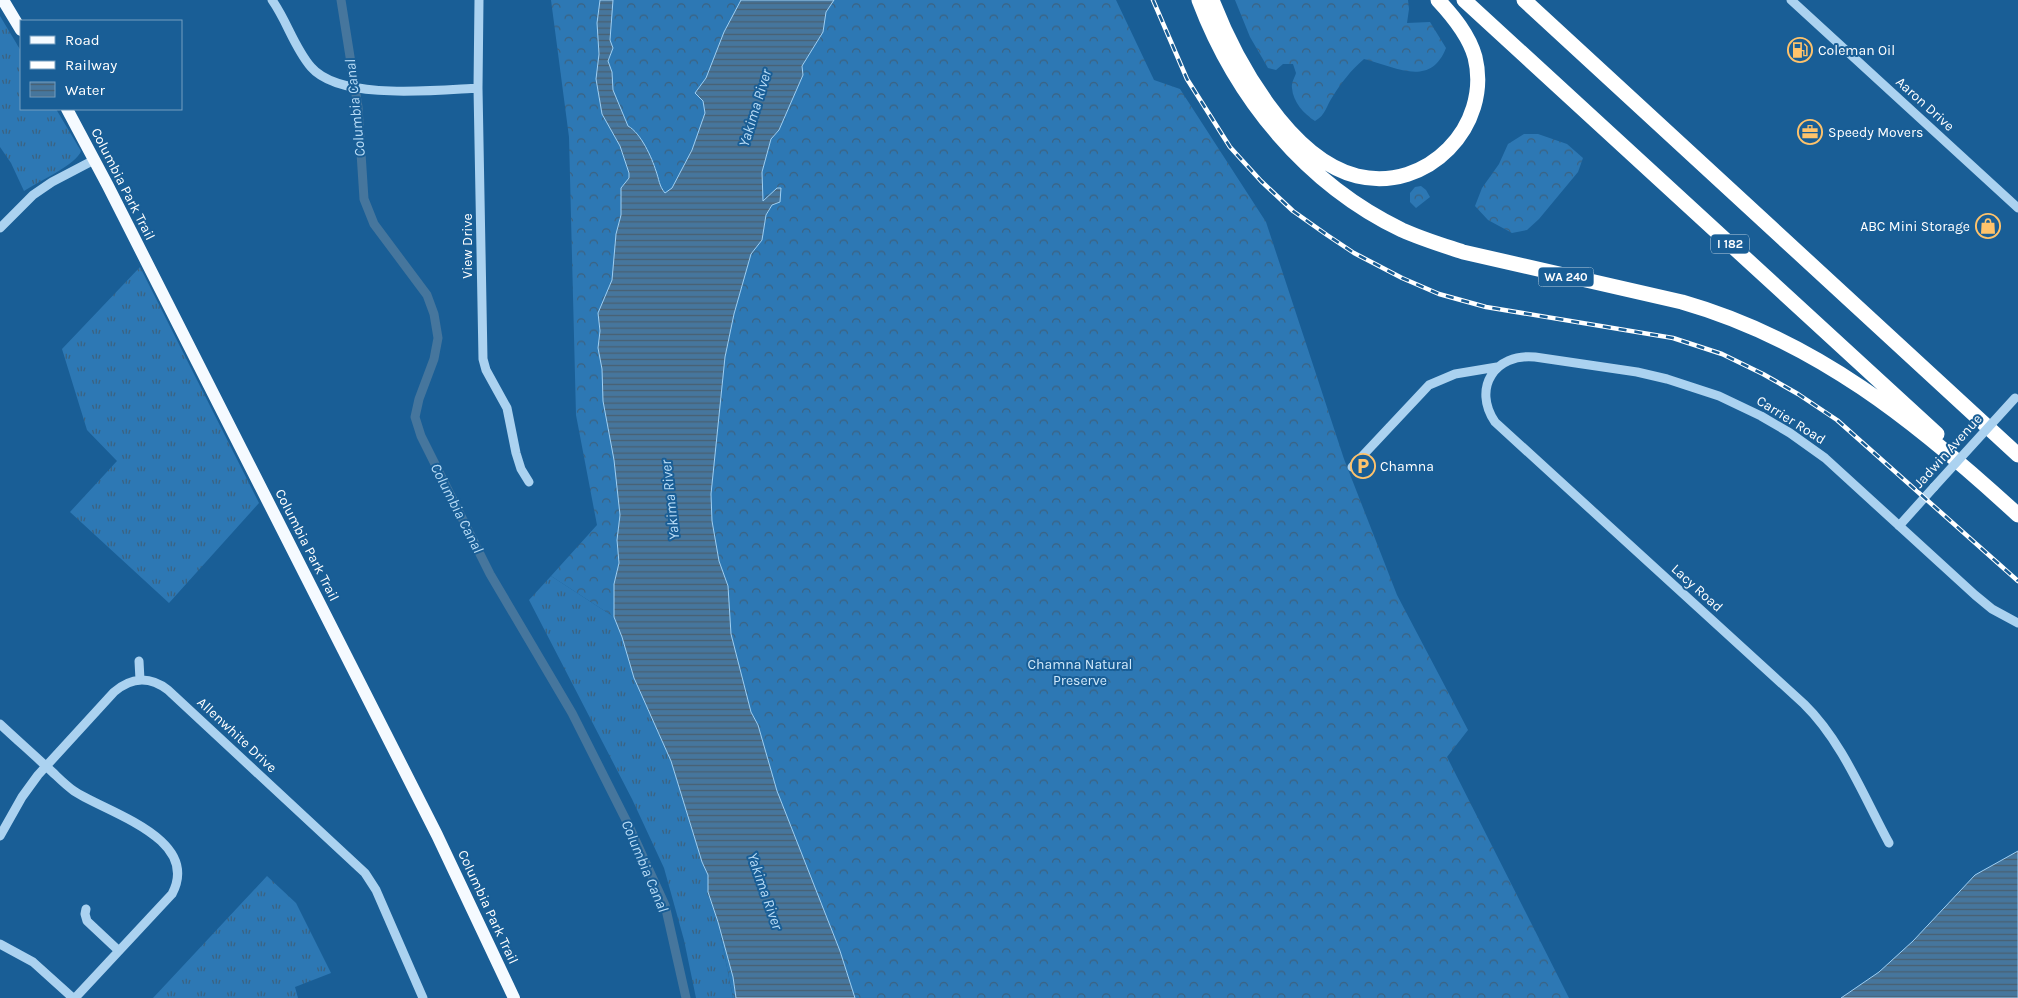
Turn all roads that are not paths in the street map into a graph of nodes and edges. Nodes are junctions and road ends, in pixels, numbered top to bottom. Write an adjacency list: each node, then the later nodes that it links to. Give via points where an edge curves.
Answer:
1 (3, 0): 11 (main road)
2 (272, 0): 12 (street, via 311,67 322,78 360,88 415,91)
3 (479, 0): 12 (street, View Drive)
4 (1199, 0): 23 (highway, WA 240, via 1228,64 1255,106 1306,164 1378,217 1432,242 1463,252 1682,302 1748,324 1813,356 1855,382)
5 (1212, 0): 6 (highway, via 1236,55 1258,91 1308,149 1356,176 1390,178 1410,174 1441,156 1460,135 1474,106 1477,72 1474,55 1463,30)
6 (1438, 0)
7 (1464, 0): 23 (highway, I 182, via 1926,423)
8 (1524, 0): 14 (highway, I 182)
9 (1538, 0): 14 (highway)
10 (1791, 0): 16 (street, Aaron Drive)
11 (20, 28)
12 (478, 88): 22 (street, View Drive, via 482,359 507,408 516,453)
13 (68, 110): 15 (main road, Columbia Park Trail)
14 (1647, 112): 20 (highway, I 182)
15 (94, 160): 17 (street, via 33,195); 38 (main road, Columbia Park Trail, via 437,835)
16 (2018, 208)
17 (0, 228)
18 (1497, 367): 21 (street, Carrier Road, via 1455,374 1429,385); 25 (street, Carrier Road, via 1518,357 1535,357 1654,375 1719,396 1802,441); 32 (street, Lacy Road, via 1485,394 1488,410 1495,422 1814,714 1834,740)
19 (2016, 396): 25 (street, Jadwin Avenue, bridge)
20 (2018, 453)
21 (1352, 467)
22 (529, 482)
23 (1992, 491): 24 (highway, I 182)
24 (2018, 515)
25 (1899, 526): 26 (street, Carrier Road, via 1984,602)
26 (2018, 623)
27 (140, 661): 28 (street)
28 (140, 680): 30 (street, via 124,684 114,692); 37 (street, Allenwhite Drive, via 156,682 168,690 365,873 376,890)
29 (0, 724): 30 (street)
30 (46, 766): 31 (street, via 26,791); 35 (street, via 73,790 145,828 169,851 181,872 172,894)
31 (0, 836)
32 (1889, 843)
33 (86, 909): 35 (street, via 87,921)
34 (0, 944): 36 (street, via 33,962)
35 (119, 951): 36 (street)
36 (74, 998)
37 (423, 998)
38 (514, 998)

